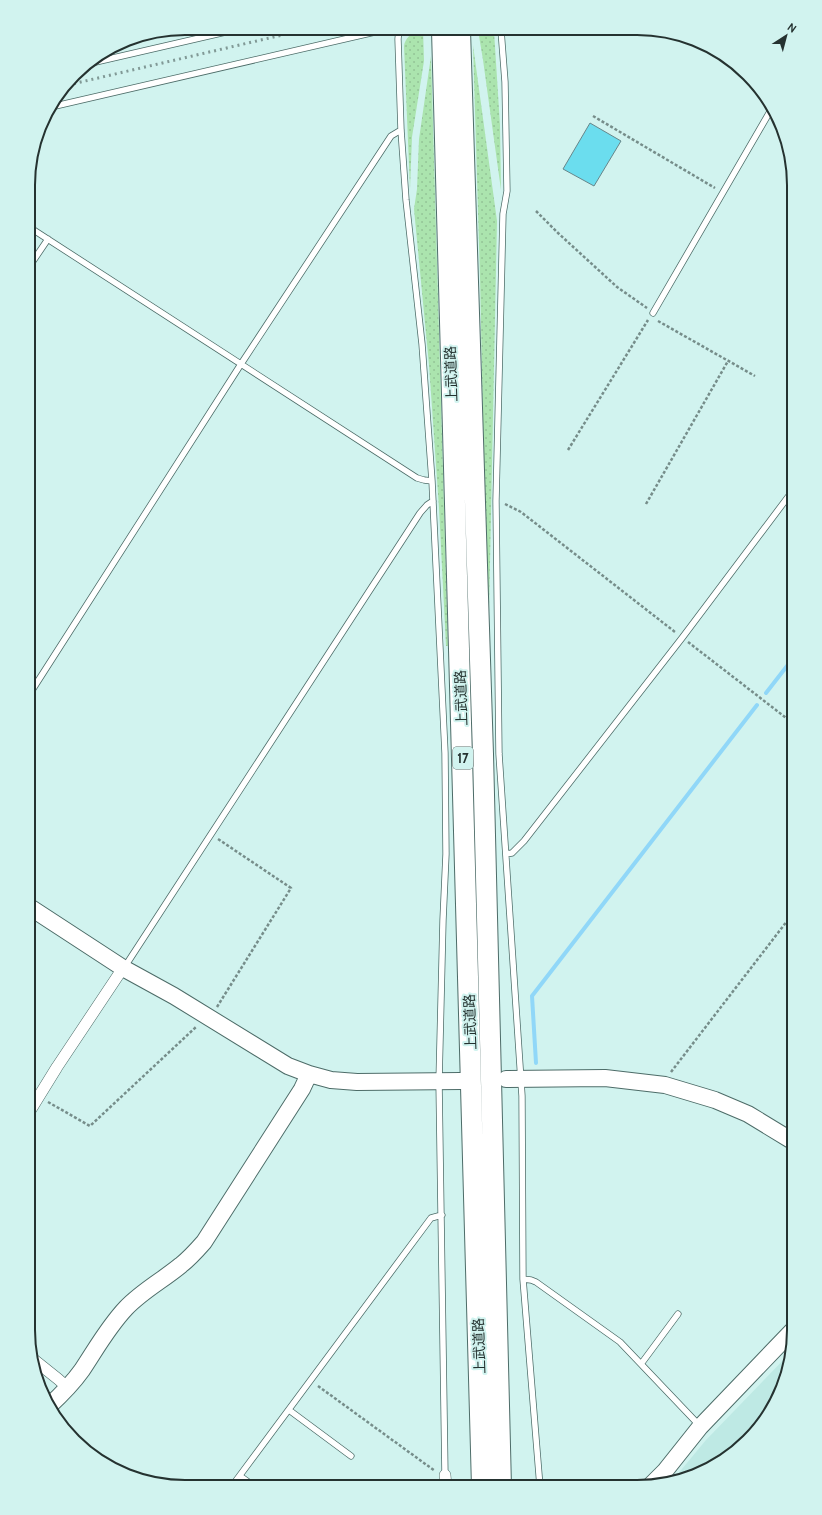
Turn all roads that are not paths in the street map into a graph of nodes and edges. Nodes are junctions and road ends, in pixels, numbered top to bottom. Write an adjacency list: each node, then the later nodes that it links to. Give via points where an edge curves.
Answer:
1 (213, 35): 7 (lane)
2 (362, 35): 8 (lane)
3 (398, 35): 10 (lane)
4 (442, 35): 20 (highway, 上武道路 / 17)
5 (460, 35): 21 (highway, 上武道路 / 17)
6 (501, 35): 21 (lane, via 507,191 503,214)
7 (101, 61)
8 (58, 105)
9 (769, 114): 14 (lane)
10 (401, 130): 15 (lane, via 391,136); 16 (lane, via 422,344)
11 (35, 231): 12 (lane)
12 (48, 239): 13 (lane); 15 (lane)
13 (35, 258)
14 (653, 313)
15 (242, 364): 16 (lane, via 417,478); 19 (lane)
16 (432, 481): 18 (lane)
17 (787, 498): 22 (lane, via 524,842)
18 (433, 501): 20 (lane); 24 (lane, via 420,513)
19 (35, 686)
20 (454, 753): 28 (lane, via 446,854); 39 (highway, 上武道路 / 17)
21 (491, 754): 22 (lane); 37 (highway, 上武道路 / 17)
22 (506, 854): 26 (lane)
23 (35, 911): 24 (street)
24 (124, 968): 25 (street, via 191,1006 265,1053); 29 (street)
25 (309, 1074): 28 (street, via 331,1080 357,1082); 38 (street, via 302,1089 204,1242 180,1266 125,1309 98,1343)
26 (514, 1078): 30 (street, via 606,1078 665,1085 715,1100 748,1114); 32 (lane)
27 (460, 1081): 28 (street)
28 (439, 1082): 31 (lane)
29 (35, 1103)
30 (787, 1138)
31 (442, 1215): 41 (lane, via 431,1218); 44 (lane)
32 (523, 1279): 36 (lane, via 536,1282 611,1336); 54 (lane)
33 (678, 1314): 36 (lane)
34 (787, 1336): 42 (street)
35 (39, 1364): 38 (street)
36 (641, 1364): 42 (lane)
37 (499, 1378): 52 (highway, 上武道路 / 17); 53 (highway)
38 (68, 1388): 40 (street)
39 (480, 1391): 50 (highway); 51 (highway, 上武道路 / 17)
40 (54, 1402)
41 (289, 1410): 43 (lane); 45 (lane)
42 (700, 1427): 46 (street)
43 (351, 1456)
44 (445, 1474): 49 (street)
45 (240, 1476): 47 (lane); 48 (lane)
46 (657, 1479)
47 (237, 1480)
48 (246, 1480)
49 (446, 1480)
50 (476, 1480)
51 (482, 1480)
52 (501, 1480)
53 (512, 1480)
54 (539, 1480)

